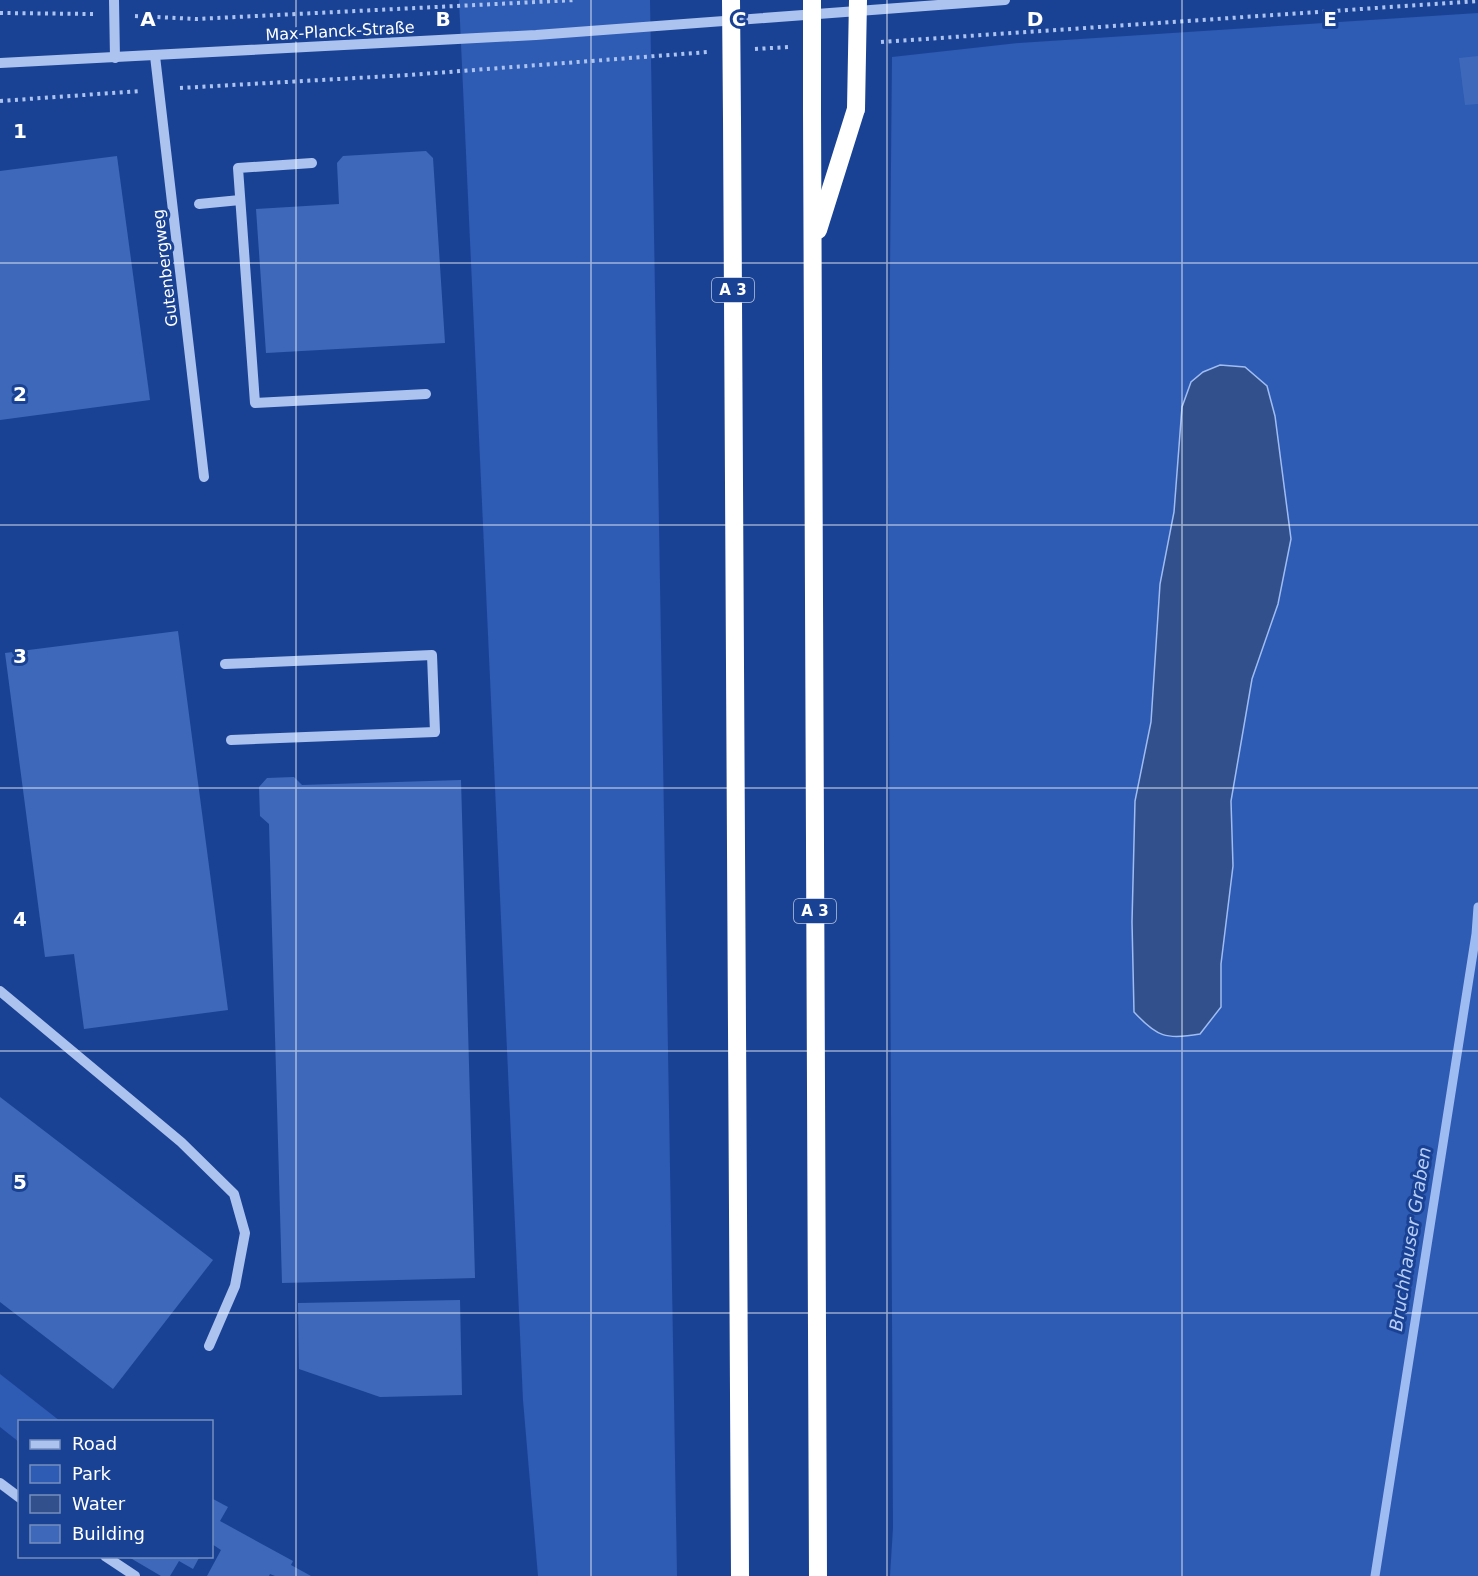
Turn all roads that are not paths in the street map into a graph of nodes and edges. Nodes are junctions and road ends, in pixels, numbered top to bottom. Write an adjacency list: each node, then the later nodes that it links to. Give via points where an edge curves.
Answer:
1 (114, 0): 7 (street)
2 (731, 0): 23 (highway, A 3, bridge)
3 (812, 0): 12 (highway, A 3, bridge)
4 (858, 0): 12 (highway, bridge, via 856,109)
5 (1005, 0): 6 (street, Max-Planck-Straße, via 616,30)
6 (155, 56): 7 (street, Max-Planck-Straße); 14 (street, Gutenbergweg)
7 (115, 58): 8 (street, Max-Planck-Straße)
8 (0, 63)
9 (312, 163): 10 (street, via 238,168)
10 (240, 200): 11 (street); 13 (street, via 255,403)
11 (199, 204)
12 (813, 246): 24 (highway, A 3)
13 (426, 394)
14 (204, 477)
15 (225, 664): 16 (street, via 432,655 435,732)
16 (231, 740)
17 (0, 991): 18 (street, via 181,1142 234,1194 246,1233 235,1286)
18 (209, 1346)
19 (0, 1483): 20 (street)
20 (18, 1496)
21 (107, 1558): 22 (street)
22 (135, 1576)
23 (740, 1576)
24 (818, 1576)

